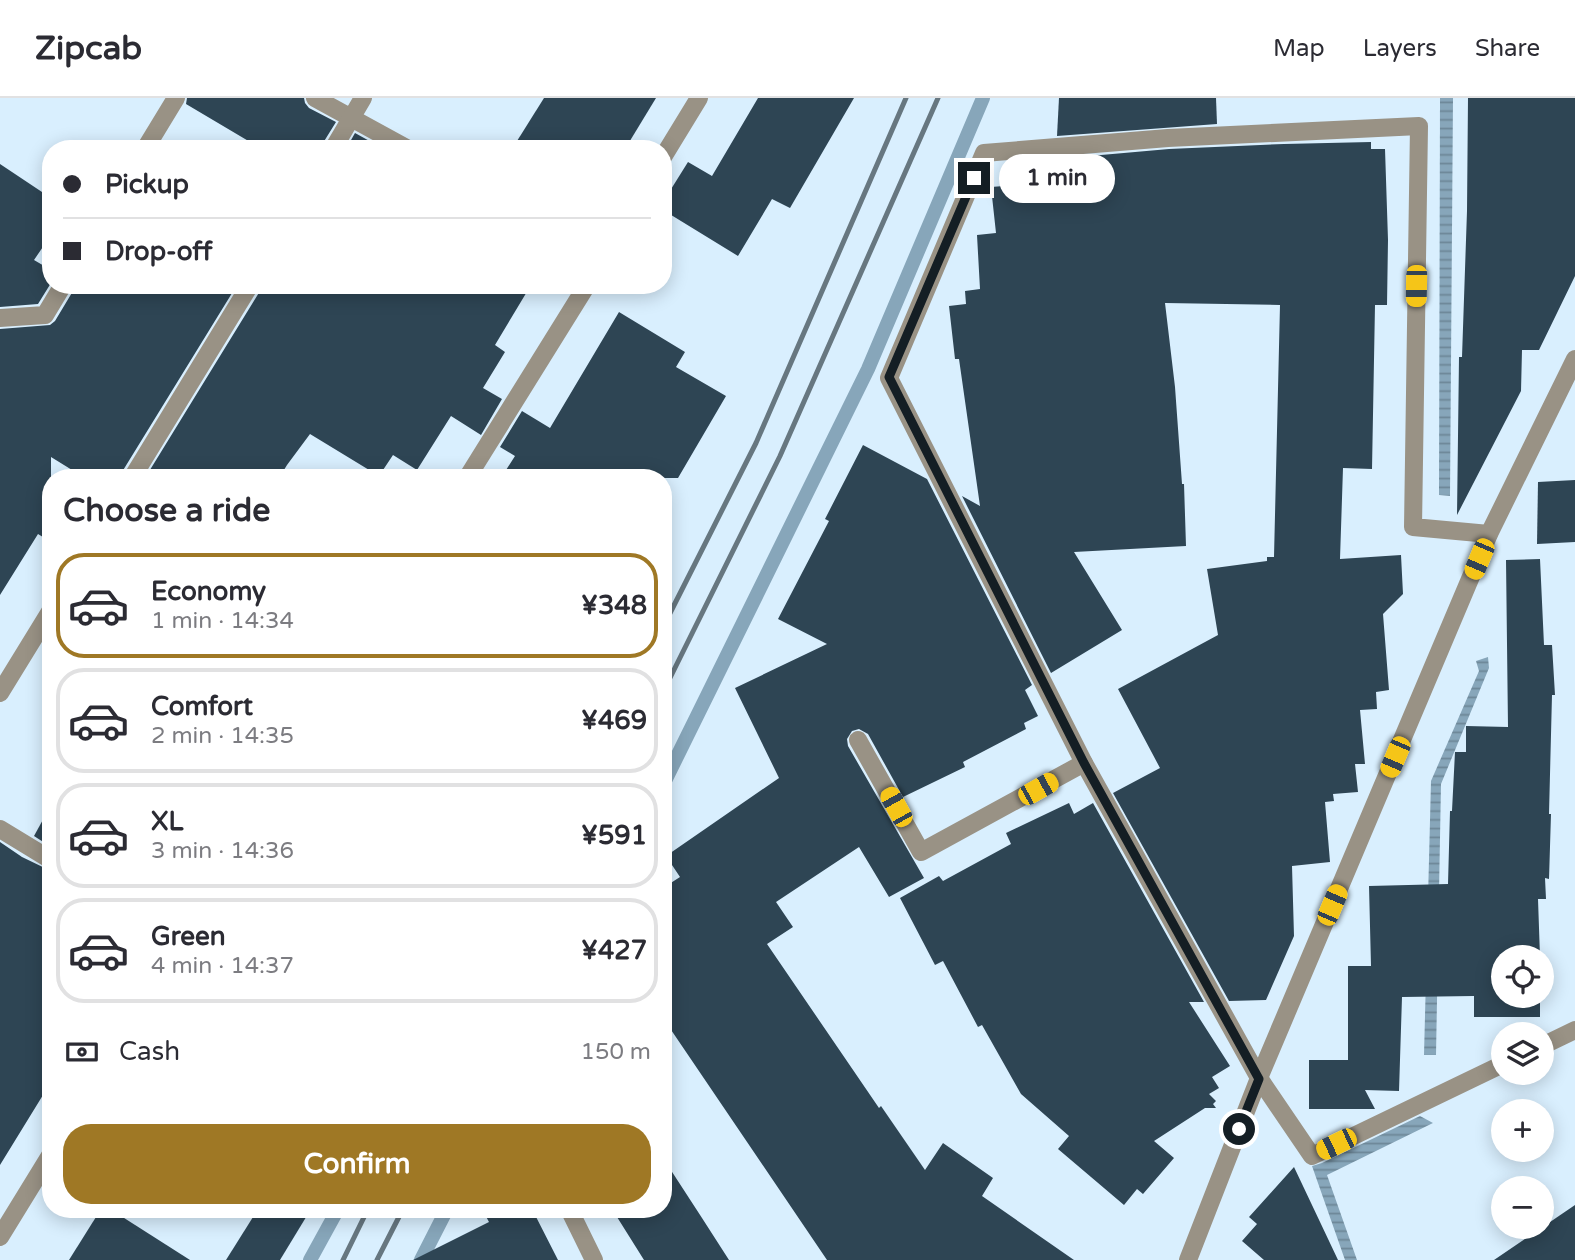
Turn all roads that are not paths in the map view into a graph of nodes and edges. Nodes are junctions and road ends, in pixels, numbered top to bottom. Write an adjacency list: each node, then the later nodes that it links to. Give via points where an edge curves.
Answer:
1 (176, 98): 6 (street)
2 (315, 98): 5 (street)
3 (363, 98): 5 (street)
4 (699, 98): 9 (street)
5 (352, 118): 7 (street); 8 (street)
6 (150, 140)
7 (339, 140)
8 (392, 140)
9 (672, 142)
10 (58, 294): 13 (street, via 45,315)
11 (244, 294): 15 (street)
12 (581, 294): 16 (street)
13 (0, 318)
14 (1575, 359): 17 (street)
15 (138, 469)
16 (473, 469)
17 (1489, 534): 21 (street, via 1413,527 1419,126 1168,138 984,153 889,377); 27 (street)
18 (42, 625): 19 (street)
19 (0, 693)
20 (859, 740): 21 (street, via 921,852)
21 (1084, 763): 27 (street)
22 (0, 829): 23 (street)
23 (42, 855)
24 (1575, 1030): 25 (street)
25 (1554, 1040)
26 (1491, 1070): 27 (street, via 1312,1156)
27 (1259, 1079): 31 (street)
28 (42, 1169): 30 (street)
29 (573, 1218): 32 (street)
30 (0, 1237)
31 (1191, 1258)
32 (594, 1260)

